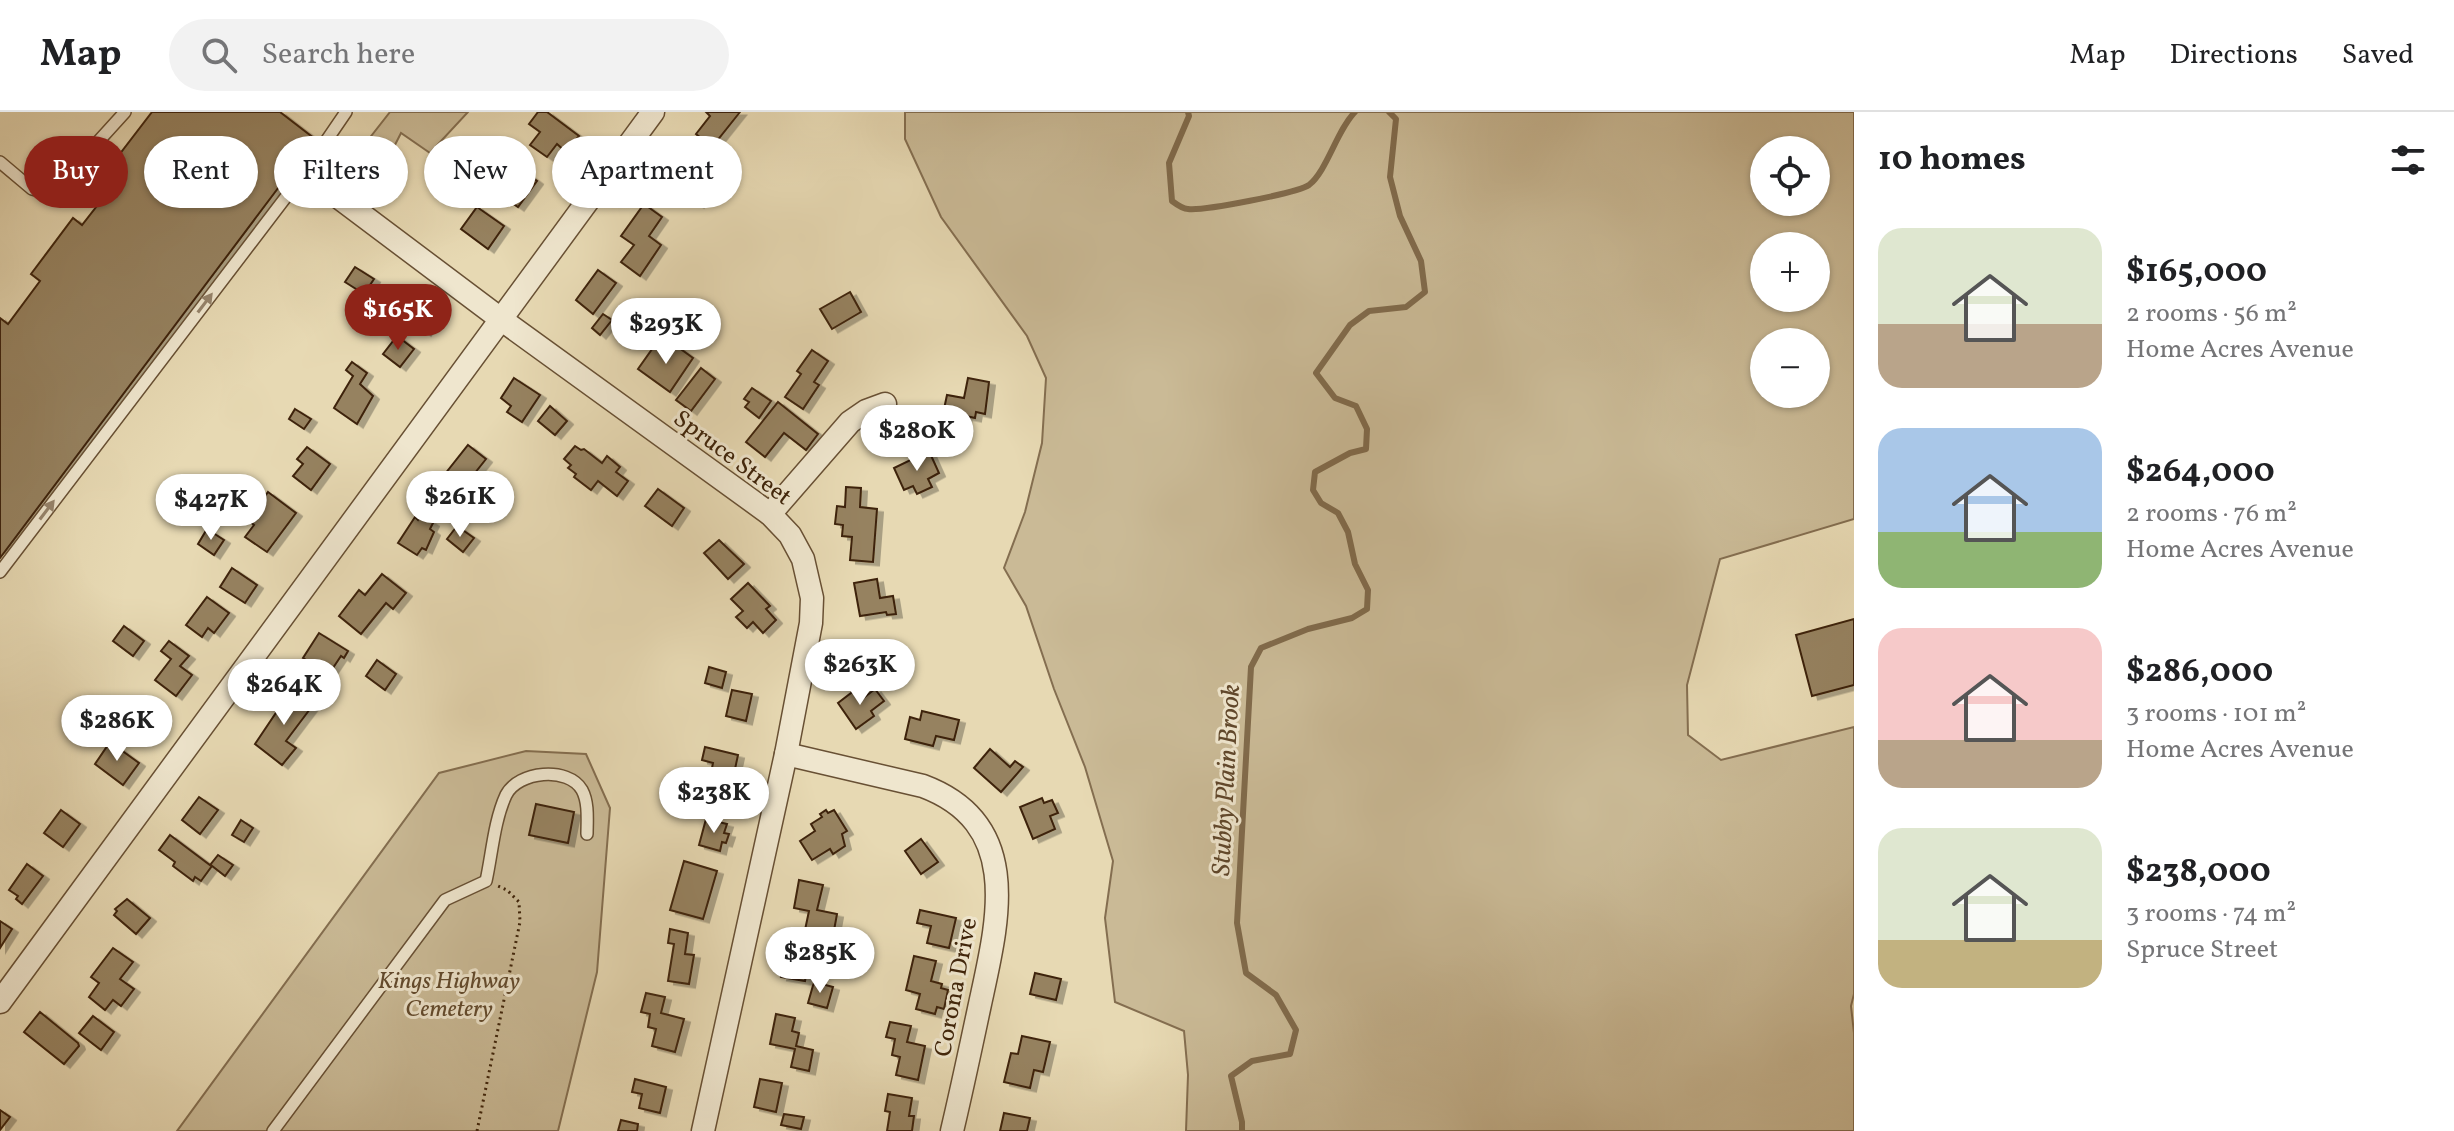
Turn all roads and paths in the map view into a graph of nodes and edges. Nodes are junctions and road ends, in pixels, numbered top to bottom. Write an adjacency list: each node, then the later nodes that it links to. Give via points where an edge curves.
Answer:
1 (125, 112): 5 (lane, via 47,193 32,189)
2 (346, 112): 4 (lane)
3 (653, 112): 8 (street)
4 (330, 136)
5 (0, 162)
6 (278, 208): 11 (lane, one-way to 6)
7 (353, 208): 8 (street, Spruce Street)
8 (502, 320): 10 (street, Spruce Street); 15 (street)
9 (885, 404): 10 (street, via 850,422)
10 (770, 514): 12 (street, Spruce Street, via 803,559 812,598)
11 (0, 572)
12 (786, 754): 18 (street, Spruce Street); 19 (street, Corona Drive, via 940,792 970,814 991,850 997,872 995,938)
13 (587, 834): 14 (lane, via 582,790 571,779 550,775 518,781 507,794)
14 (486, 881): 16 (lane, via 445,900); 17 (path, via 519,902 520,922)
15 (0, 1002)
16 (273, 1131)
17 (477, 1131)
18 (703, 1131)
19 (952, 1131)

